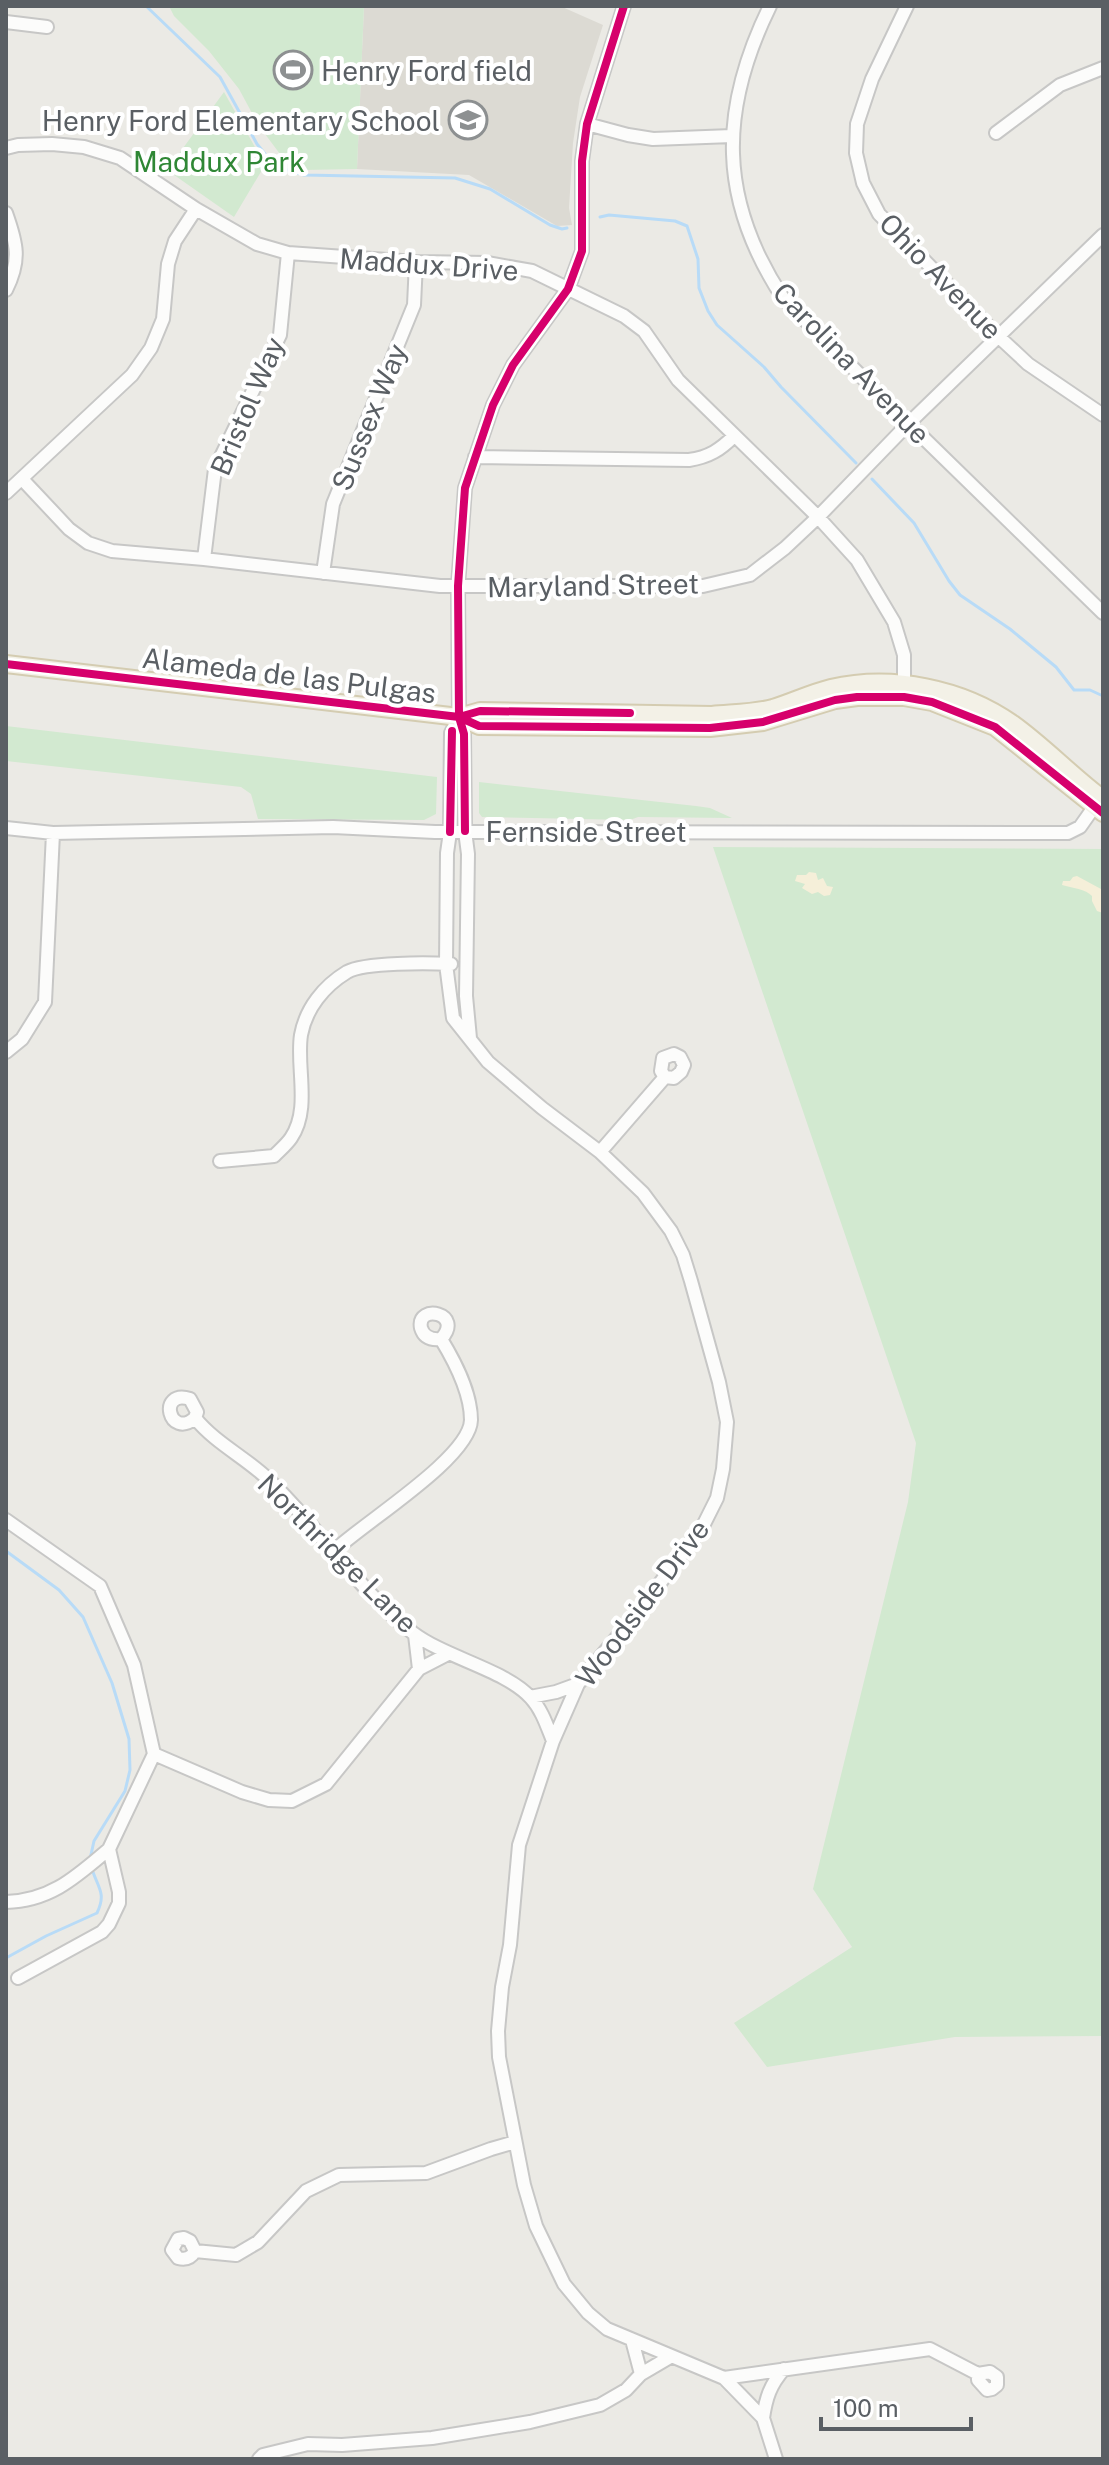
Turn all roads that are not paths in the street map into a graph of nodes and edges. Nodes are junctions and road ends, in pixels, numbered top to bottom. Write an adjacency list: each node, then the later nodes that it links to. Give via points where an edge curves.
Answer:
1 (624, 6): 7 (street)
2 (770, 6): 9 (street, Carolina Avenue, via 740,82)
3 (907, 6): 18 (street, Ohio Avenue, via 857,124 863,183 879,214)
4 (6, 22): 5 (street)
5 (47, 27)
6 (1103, 68): 8 (street, via 1060,85)
7 (587, 124): 9 (street, via 653,139); 16 (street, via 582,251)
8 (996, 133)
9 (732, 136): 20 (street, Carolina Avenue, via 746,230 768,275 783,298)
10 (6, 148): 11 (street, Maddux Drive, via 52,144 120,158)
11 (196, 209): 14 (street, Maddux Drive, via 257,244); 23 (street, via 175,241 163,319 151,348 132,375)
12 (6, 213): 17 (street, via 16,242 16,265)
13 (1103, 235): 18 (street, Maryland Street)
14 (288, 253): 15 (street, Maddux Drive); 26 (street, Bristol Way, via 280,335 215,469)
15 (416, 262): 16 (street, Maddux Drive, via 487,263 532,271); 27 (street, Sussex Way, via 414,305 333,504)
16 (568, 289): 21 (street, Maddux Drive, via 644,331 678,380); 22 (street, via 513,365)
17 (6, 290)
18 (998, 336): 19 (street, Ohio Avenue, via 1028,364); 20 (street, Maryland Street)
19 (1103, 415)
20 (908, 424): 25 (street, Maryland Street); 29 (street, Carolina Avenue)
21 (734, 436): 22 (street, via 704,458 689,460); 25 (street, Maddux Drive)
22 (475, 457): 28 (street, via 465,488)
23 (22, 479): 24 (street); 26 (street, Maryland Street, via 88,543 112,551)
24 (6, 493)
25 (818, 517): 28 (street, Maryland Street, via 750,575 703,586); 31 (street, Maddux Drive, via 857,560 894,622 904,655)
26 (204, 559): 27 (street, Maryland Street)
27 (323, 573): 28 (street, Maryland Street)
28 (458, 586): 32 (street)
29 (1103, 613)
30 (6, 664): 32 (main road, Alameda de las Pulgas)
31 (904, 690): 32 (main road, Alameda de las Pulgas, via 835,700 763,722 710,728 479,726); 33 (main road, Alameda de las Pulgas, via 936,690 1012,723)
32 (459, 717): 35 (street, via 464,734); 36 (street, Woodside Drive, via 451,733)
33 (1100, 804): 35 (street, Fernside Street, via 1068,833)
34 (6, 828): 37 (street, Fernside Street)
35 (465, 831): 36 (street, Fernside Street); 39 (street)
36 (450, 832): 37 (street, Fernside Street, via 333,827); 38 (street, Woodside Drive)
37 (53, 833): 41 (street, via 45,1002 22,1039)
38 (446, 964): 39 (street); 40 (street, Woodside Drive, via 453,1018); 44 (street, via 349,971 324,991 310,1007 301,1034 301,1106 292,1137 274,1156)
39 (466, 966): 40 (street)
40 (470, 1041): 43 (street, Woodside Drive, via 512,1083)
41 (6, 1052)
42 (665, 1077): 43 (street)
43 (600, 1152): 52 (street, Woodside Drive, via 643,1193 683,1255 727,1422 717,1498 703,1526)
44 (220, 1161)
45 (441, 1339): 48 (street, via 467,1398 471,1422 463,1441 448,1461)
46 (195, 1418): 48 (street, Northridge Lane, via 269,1480)
47 (6, 1520): 55 (street, via 100,1586 134,1665)
48 (334, 1551): 49 (street, Northridge Lane)
49 (415, 1635): 50 (street, Northridge Lane); 51 (street)
50 (448, 1654): 51 (street); 53 (street, Northridge Lane)
51 (419, 1669): 55 (street, via 326,1784 292,1801 242,1792)
52 (578, 1684): 53 (street); 54 (street, Woodside Drive)
53 (530, 1697): 54 (street, Northridge Lane)
54 (553, 1741): 59 (street, Woodside Drive, via 519,1845 502,1987 499,2057)
55 (154, 1754): 56 (street)
56 (109, 1849): 57 (street, via 65,1886); 58 (street, via 119,1903 109,1924)
57 (6, 1902)
58 (18, 1978)
59 (515, 2142): 60 (street, via 426,2173 339,2175 306,2191 258,2242 237,2255); 61 (street, Woodside Drive, via 536,2226 564,2284 607,2329)
60 (195, 2251)
61 (632, 2340): 62 (street, Woodside Drive); 64 (street)
62 (670, 2357): 64 (street); 66 (street, Woodside Drive)
63 (784, 2369): 65 (street, via 930,2349); 66 (street); 67 (street, via 766,2397)
64 (641, 2374): 68 (street, via 600,2405 530,2422 432,2438 308,2444)
65 (978, 2374)
66 (724, 2378): 67 (street, Woodside Drive)
67 (763, 2418): 69 (street, Woodside Drive)
68 (259, 2459)
69 (776, 2459)

